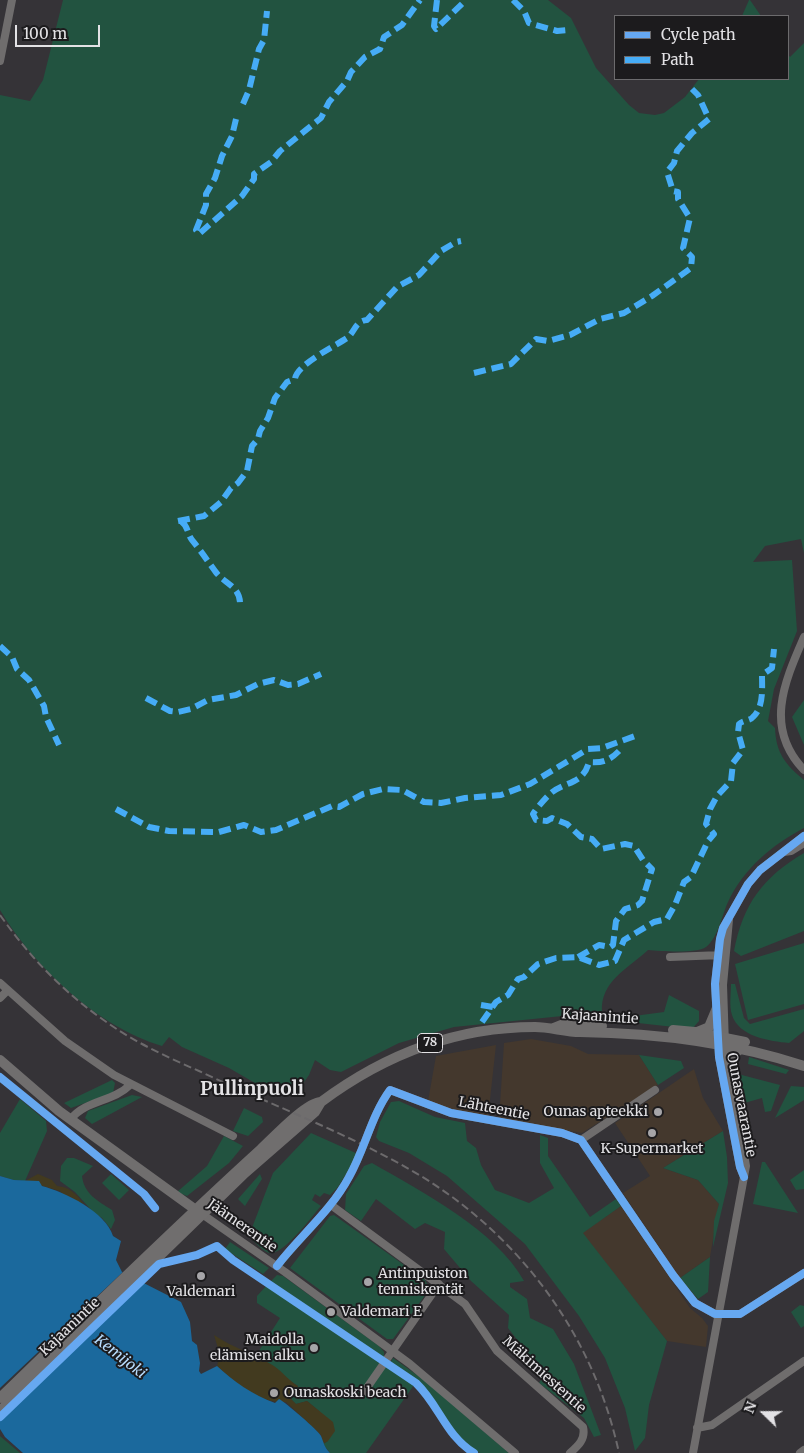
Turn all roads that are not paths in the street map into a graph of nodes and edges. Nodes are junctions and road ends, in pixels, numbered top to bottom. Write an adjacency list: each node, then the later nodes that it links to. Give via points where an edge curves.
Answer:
1 (12, 0): 2 (street)
2 (0, 61)
3 (804, 638): 4 (street, via 784,685 781,716 784,736)
4 (804, 770)
5 (804, 836): 7 (street)
6 (804, 843): 7 (street)
7 (784, 852): 8 (street, via 748,884 729,920)
8 (721, 954): 9 (street); 13 (street, via 716,984); 16 (street)
9 (670, 957)
10 (0, 983): 11 (street)
11 (8, 990): 12 (street); 22 (street, via 65,1041)
12 (0, 998)
13 (717, 1008): 15 (main road, via 709,1027); 16 (street)
14 (554, 1028): 15 (main road, Kajaanintie / 78, via 564,1024); 16 (main road, Kajaanintie / 78, via 573,1032); 29 (main road, 78, via 480,1031 417,1047 356,1078 295,1118)
15 (695, 1032): 16 (main road, Kajaanintie / 78)
16 (721, 1040): 17 (main road, Kajaanintie / 78); 19 (main road, Kajaanintie / 78); 20 (street, Ounasvaarantie); 27 (street, Ounasvaarantie, via 732,1130)
17 (742, 1048): 20 (main road, via 733,1054); 21 (main road, Kajaanintie / 78)
18 (0, 1060): 24 (main road, Jäämerentie)
19 (804, 1060)
20 (728, 1064): 27 (street, Ounasvaarantie, via 746,1158)
21 (804, 1066)
22 (130, 1086): 24 (street, via 118,1095 81,1108); 25 (street)
23 (655, 1090): 26 (street)
24 (71, 1119): 29 (main road, Jäämerentie)
25 (233, 1136)
26 (581, 1140): 28 (street, Lähteentie, via 562,1133 451,1113 390,1090 350,1177); 34 (street, via 690,1298 704,1310)
27 (744, 1177): 34 (street, Ounasvaarantie)
28 (330, 1205): 31 (street, Lähteentie); 33 (street, Mäkimiestentie)
29 (198, 1212): 30 (main road, 78); 31 (street, Jäämerentie)
30 (154, 1258): 38 (main road, Kajaanintie / 78); 39 (main road, Kajaanintie / 78)
31 (277, 1266): 35 (street, Jäämerentie)
32 (804, 1273): 34 (street, via 740,1314)
33 (439, 1284): 35 (street); 43 (street, Mäkimiestentie, via 471,1310 497,1351 583,1427 584,1436)
34 (719, 1315): 40 (street, Ounasvaarantie)
35 (392, 1350): 37 (street); 42 (street, Jäämerentie)
36 (804, 1361): 40 (street, via 712,1425)
37 (364, 1392)
38 (0, 1398)
39 (0, 1411)
40 (697, 1428): 44 (street, Ounasvaarantie)
41 (804, 1450): 45 (street)
42 (515, 1453)
43 (570, 1453)
44 (693, 1453)
45 (800, 1453)

